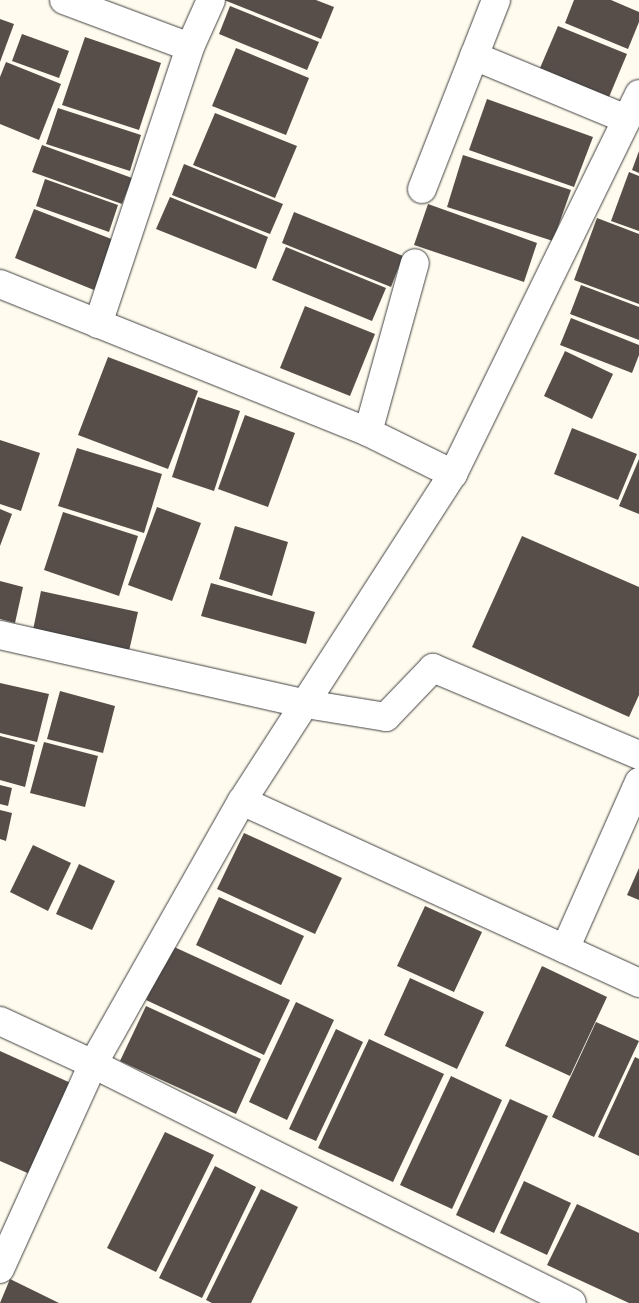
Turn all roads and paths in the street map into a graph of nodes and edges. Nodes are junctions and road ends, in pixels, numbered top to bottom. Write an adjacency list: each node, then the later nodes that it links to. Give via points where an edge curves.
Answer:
1 (64, 0): 4 (street)
2 (211, 0): 4 (street)
3 (496, 0): 5 (street)
4 (190, 47): 11 (street)
5 (474, 56): 7 (street); 8 (street)
6 (639, 94): 7 (street)
7 (626, 118): 13 (street)
8 (422, 189)
9 (415, 263): 12 (street)
10 (0, 284): 11 (street)
11 (98, 324): 12 (street)
12 (368, 432): 13 (street)
13 (453, 474): 15 (street)
14 (0, 635): 15 (street)
15 (306, 704): 16 (street, via 386,716 433,668); 18 (street)
16 (639, 755)
17 (639, 782): 19 (street)
18 (242, 801): 19 (street); 22 (street)
19 (565, 949): 20 (street)
20 (639, 983)
21 (0, 1022): 22 (street)
22 (93, 1064): 23 (street); 24 (street)
23 (0, 1269)
24 (572, 1303)

